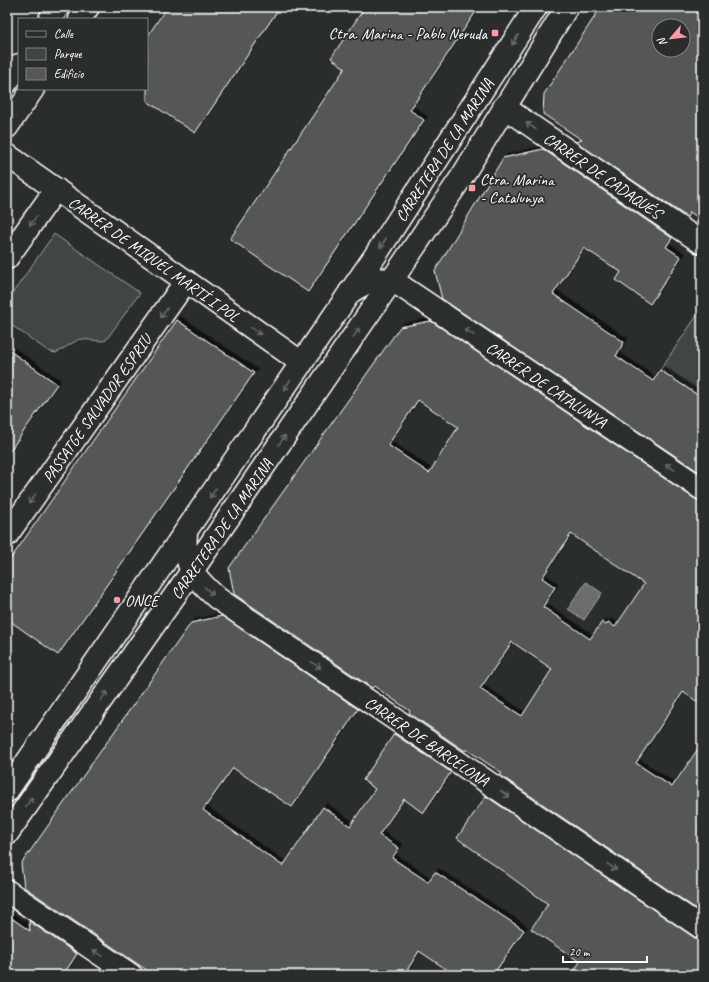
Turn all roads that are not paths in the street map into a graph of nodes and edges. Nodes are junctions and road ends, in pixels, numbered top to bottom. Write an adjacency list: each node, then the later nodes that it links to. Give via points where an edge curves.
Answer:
1 (58, 7): 5 (street)
2 (88, 7): 6 (street)
3 (536, 7): 18 (street, CARRETERA DE LA MARINA, one-way to 18)
4 (567, 7): 10 (street, CARRETERA DE LA MARINA)
5 (51, 18)
6 (81, 18)
7 (18, 66): 8 (street)
8 (7, 82)
9 (21, 93): 11 (street)
10 (504, 107): 14 (street, CARRER DE CADAQUÉS, one-way to 10); 16 (street, CARRETERA DE LA MARINA, via 461,178)
11 (7, 127)
12 (7, 155): 13 (street, CARRER DE MIQUEL MARTÍ I POL)
13 (56, 189): 15 (street, one-way to 15); 17 (street, CARRER DE MIQUEL MARTÍ I POL)
14 (702, 243)
15 (7, 258)
16 (392, 280): 18 (street, CARRETERA DE LA MARINA, via 373,279); 20 (street, CARRER DE CATALUNYA, one-way to 16); 23 (street, CARRETERA DE LA MARINA, one-way to 16)
17 (186, 281): 19 (street, CARRER DE MIQUEL MARTÍ I POL, one-way to 19); 22 (street, PASSATGE SALVADOR ESPRIU, one-way to 22)
18 (350, 292): 19 (street, CARRETERA DE LA MARINA)
19 (302, 363): 21 (street, CARRETERA DE LA MARINA, one-way to 21)
20 (702, 489)
21 (186, 532): 23 (street, CARRER DE BARCELONA, via 184,547 186,560); 24 (street, CARRETERA DE LA MARINA)
22 (7, 534)
23 (192, 572): 25 (street, CARRETERA DE LA MARINA, one-way to 23); 27 (street, CARRER DE BARCELONA, one-way to 27, via 217,598)
24 (7, 791)
25 (7, 834)
26 (7, 891): 28 (street, one-way to 26)
27 (702, 928)
28 (131, 975)

